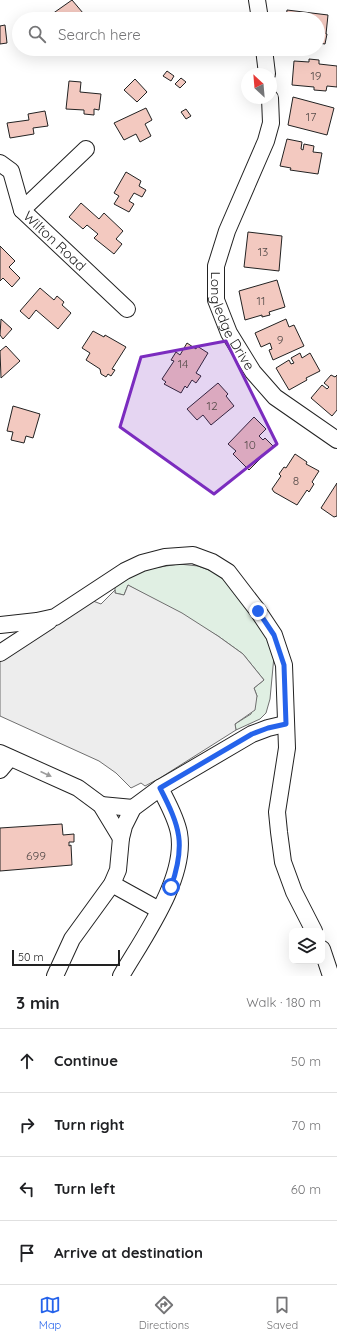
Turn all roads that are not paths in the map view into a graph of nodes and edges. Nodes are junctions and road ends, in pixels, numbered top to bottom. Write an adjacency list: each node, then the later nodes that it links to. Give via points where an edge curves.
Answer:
1 (257, 0): 2 (street)
2 (259, 12)
3 (265, 56): 4 (street)
4 (266, 68)
5 (270, 104): 10 (street, Longledge Drive, via 271,123 266,142 227,231 216,266 216,300 229,333 253,372 275,397)
6 (86, 149): 8 (street)
7 (0, 163): 8 (street, Wilton Road, via 10,170)
8 (22, 210): 9 (street, Wilton Road)
9 (127, 309)
10 (337, 440)
11 (55, 617): 12 (street); 13 (street); 14 (street, via 125,571 142,563 165,557 193,555 212,562 228,572 274,635 284,665)
12 (0, 625)
13 (0, 653)
14 (286, 724): 16 (street, via 252,734); 22 (street, via 287,748 277,812 283,862 294,892)
15 (3, 760): 17 (street, one-way to 17, via 78,788)
16 (160, 788): 18 (street); 21 (street, via 175,818 180,849 178,867)
17 (102, 805): 18 (street); 19 (street)
18 (133, 808): 19 (street)
19 (120, 838): 20 (street, via 118,870)
20 (112, 884): 21 (street); 24 (street, via 72,939)
21 (159, 910): 25 (street)
22 (312, 928)
23 (325, 958): 26 (street)
24 (55, 976)
25 (121, 976)
26 (331, 976)

